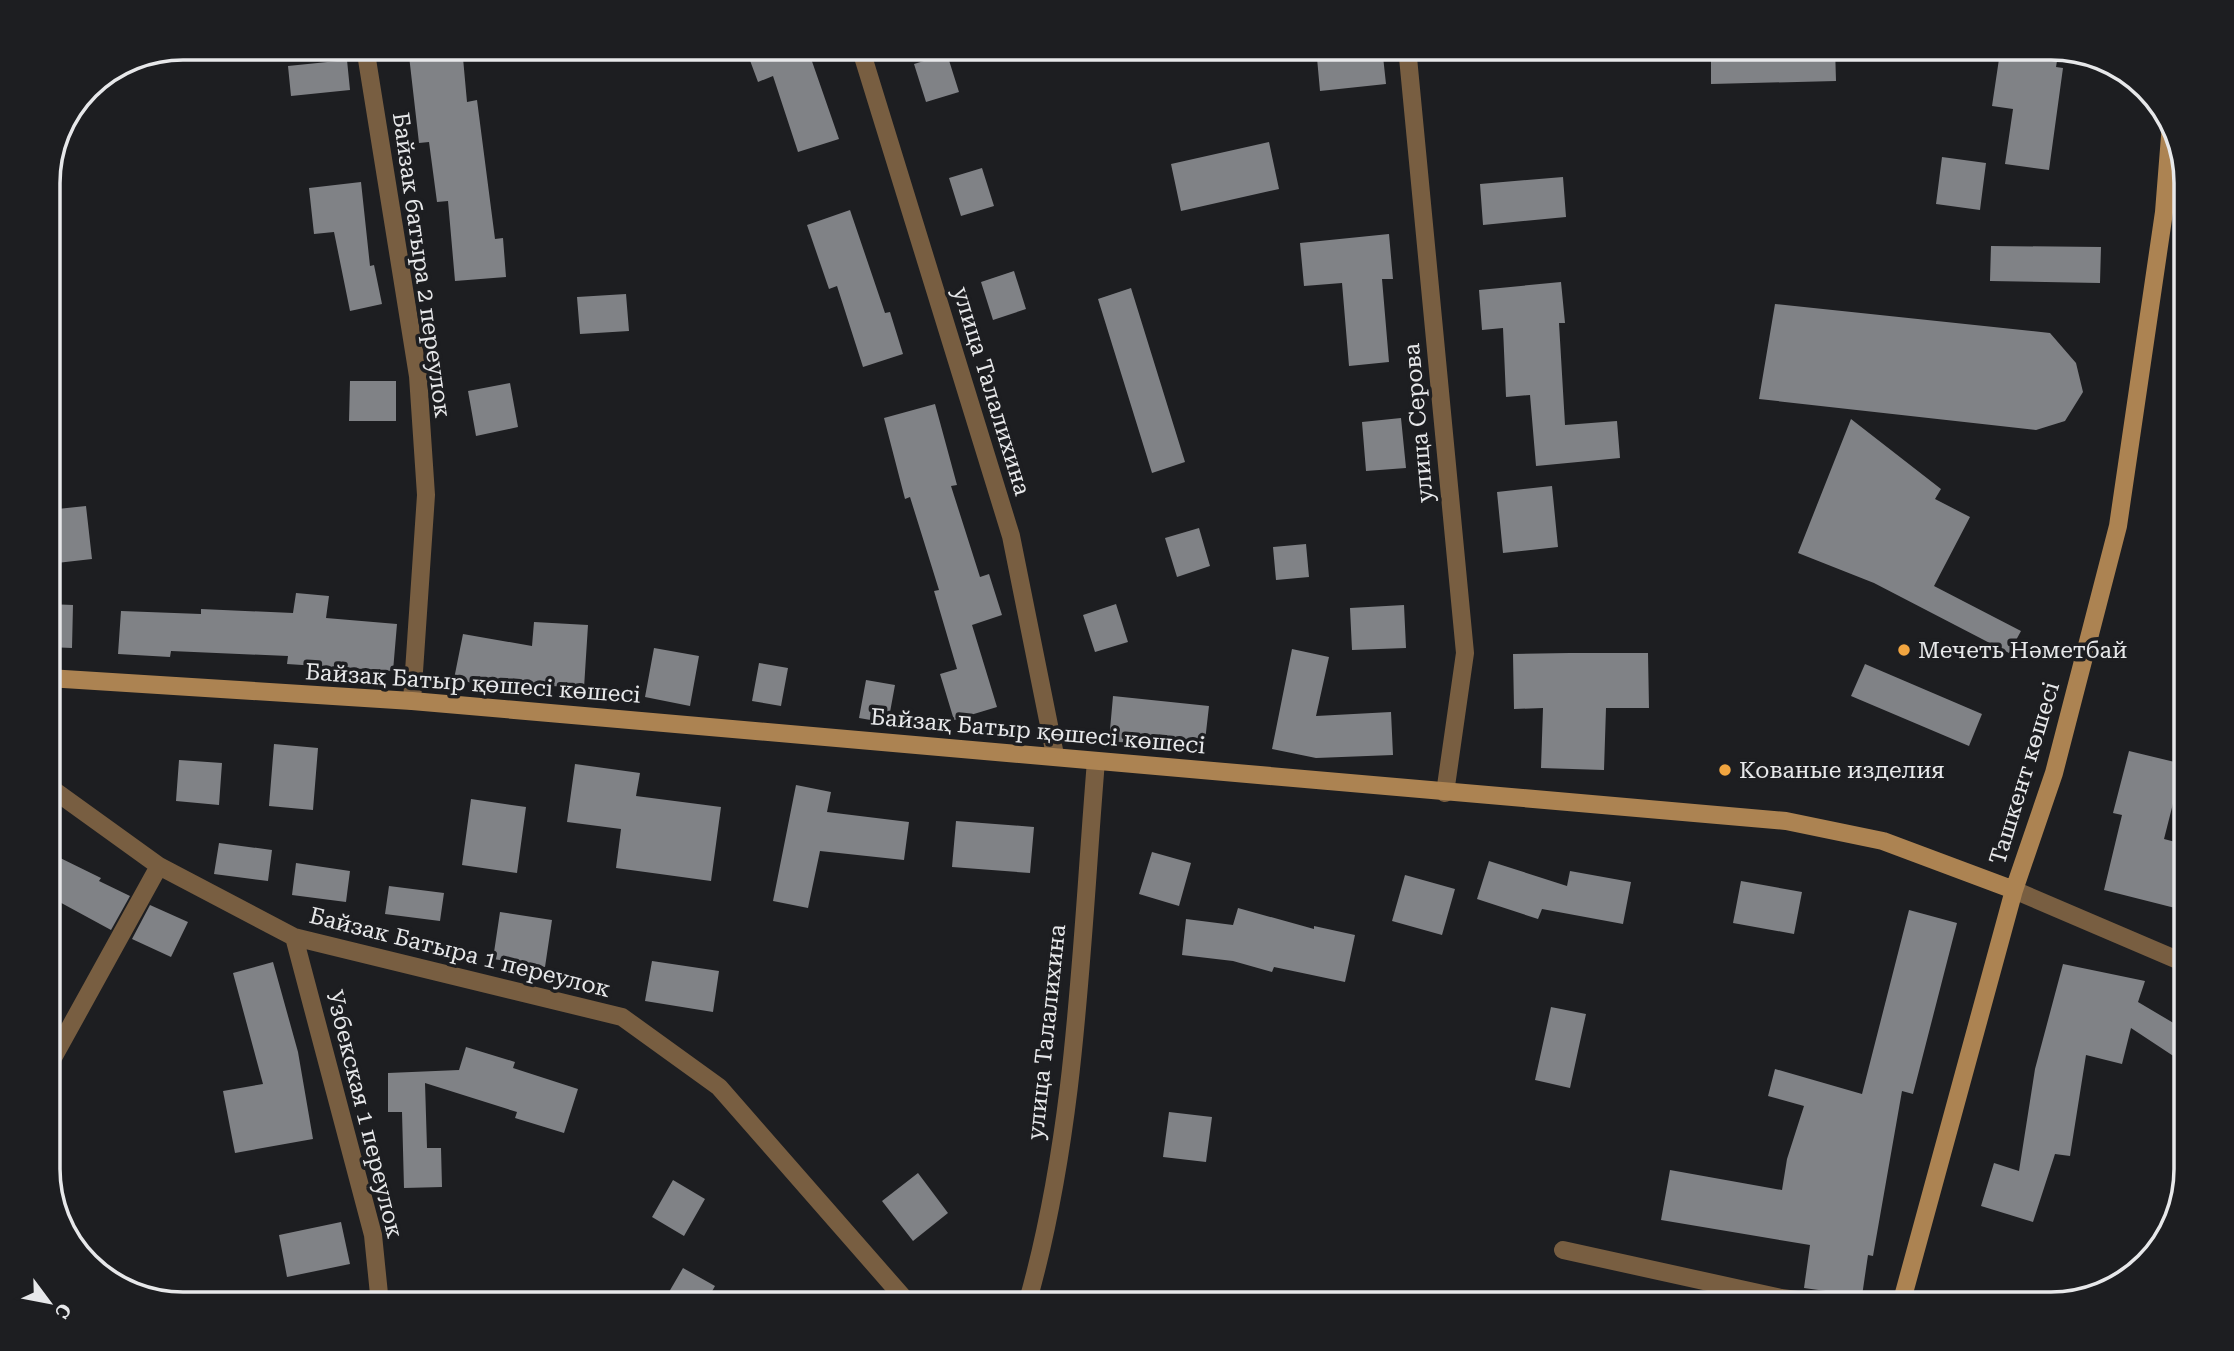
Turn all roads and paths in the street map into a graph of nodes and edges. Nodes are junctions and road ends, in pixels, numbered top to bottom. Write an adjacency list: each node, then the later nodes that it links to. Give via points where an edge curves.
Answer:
1 (367, 60): 6 (street, Байзак батыра 2 переулок, via 412,336 426,495)
2 (864, 60): 7 (street, улица Талалихина, via 1012,536)
3 (1408, 60): 9 (street, улица Серова, via 1465,653)
4 (2169, 148): 12 (main road, Ташкент көшесі, via 2164,212 2118,526 2054,773)
5 (60, 679): 6 (main road, Байзақ Батыр қөшесі көшесі)
6 (412, 701): 7 (main road, Байзақ Батыр қөшесі көшесі)
7 (1055, 755): 8 (main road, Байзақ Батыр қөшесі көшесі)
8 (1096, 761): 9 (main road, Байзақ Батыр қөшесі көшесі); 19 (street, улица Талалихина, via 1068,1094 1045,1238)
9 (1445, 793): 12 (main road, Байзақ Батыр қөшесі көшесі, via 1786,821 1884,841)
10 (60, 795): 11 (street, Байзак Батыра 1 переулок)
11 (159, 866): 13 (street, Байзак Батыра 1 переулок); 15 (street)
12 (2014, 890): 14 (street); 21 (main road, Ташкент көшесі)
13 (294, 937): 17 (street, Узбекская 1 переулок, via 373,1235); 18 (street, Байзак Батыра 1 переулок, via 622,1017 719,1087)
14 (2174, 958)
15 (60, 1045)
16 (1563, 1250): 20 (street)
17 (379, 1292)
18 (898, 1292)
19 (1030, 1292)
20 (1754, 1292)
21 (1904, 1292)

